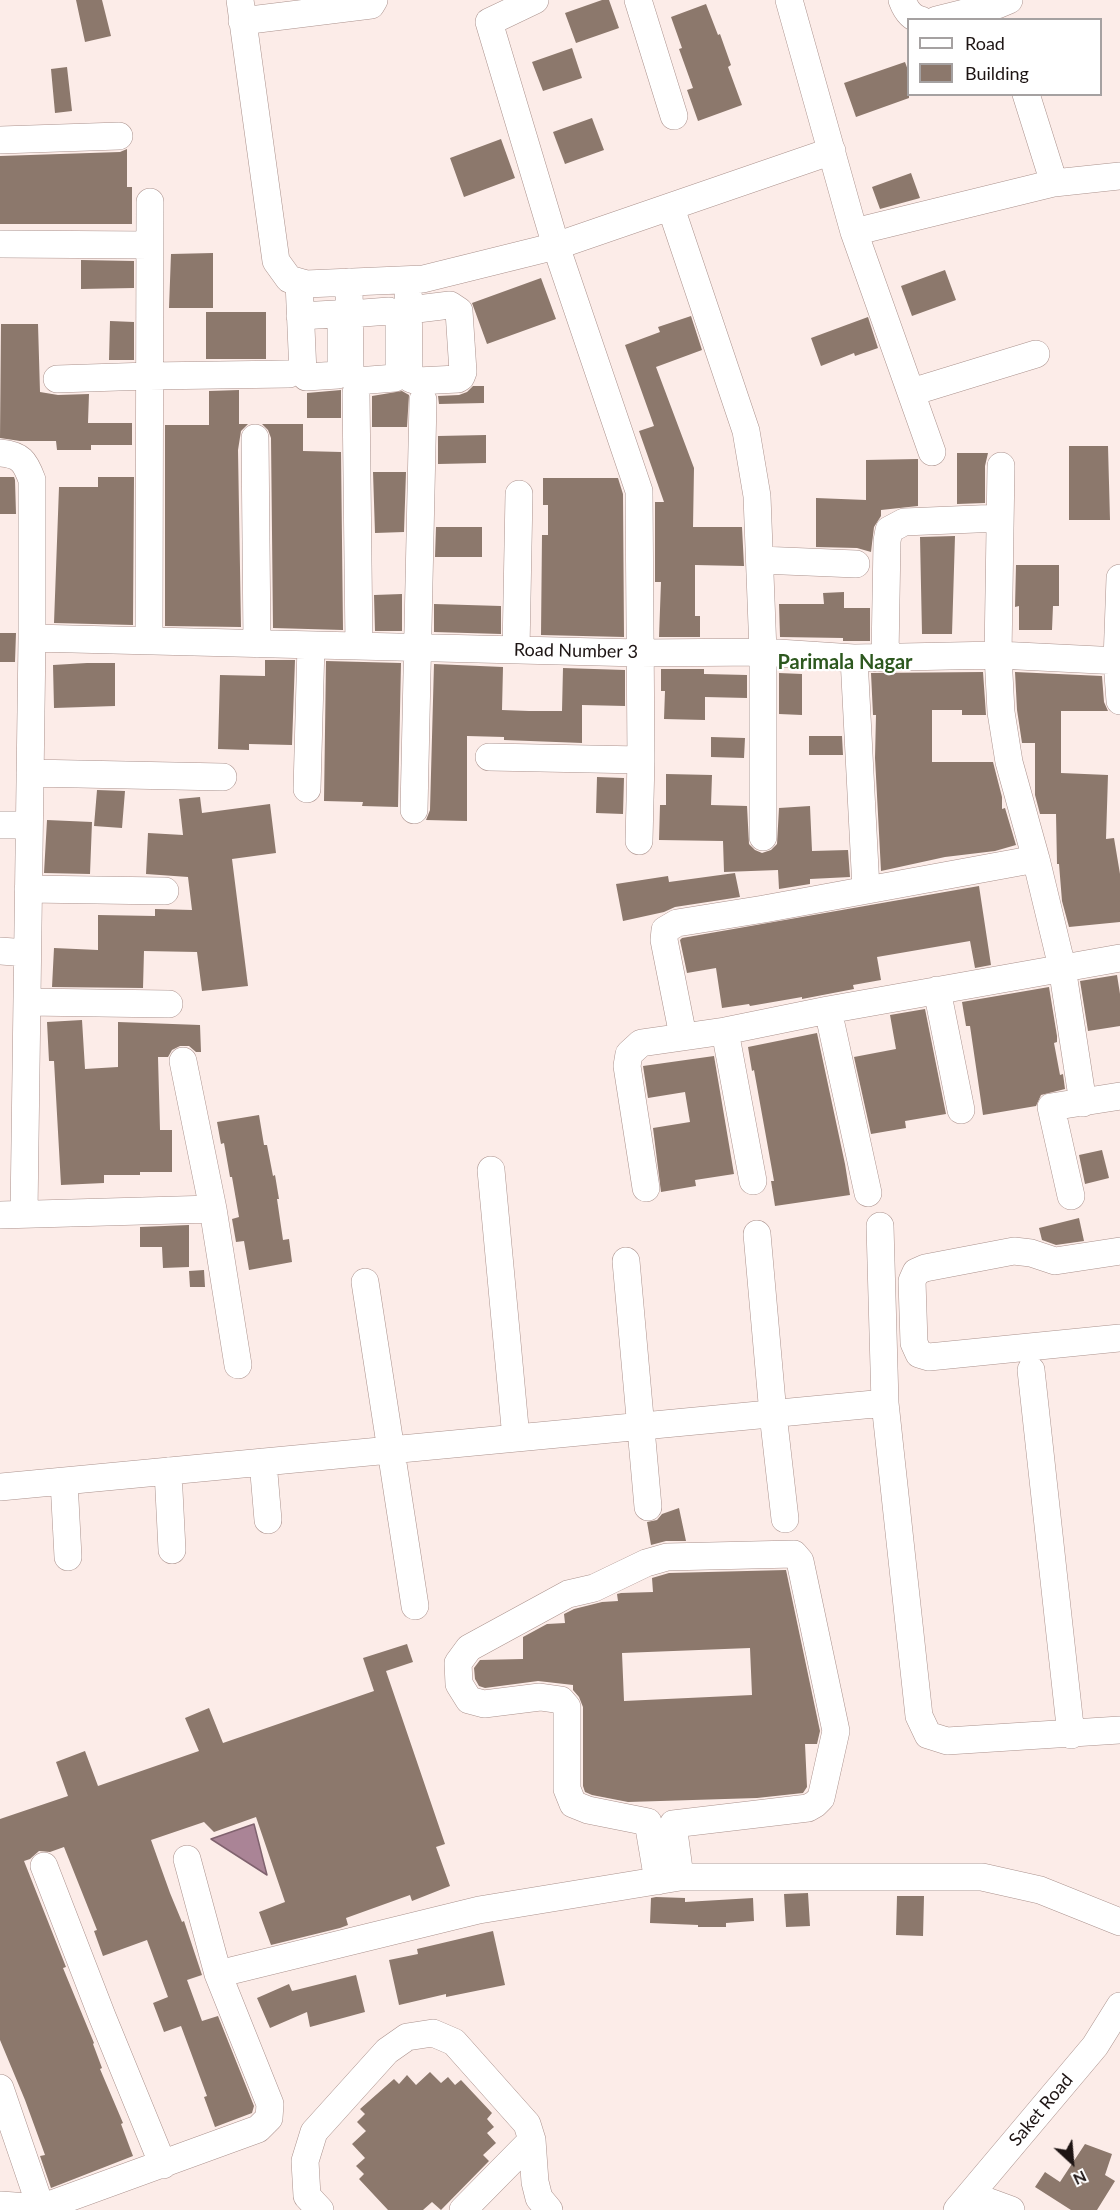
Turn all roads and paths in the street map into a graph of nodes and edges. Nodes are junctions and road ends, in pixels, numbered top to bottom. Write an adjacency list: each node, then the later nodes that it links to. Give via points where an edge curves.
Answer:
1 (374, 0): 7 (street, via 372,5)
2 (535, 0): 8 (street)
3 (638, 0): 12 (street)
4 (789, 0): 15 (street)
5 (902, 0): 9 (street)
6 (1003, 8): 10 (street)
7 (241, 10): 25 (street, via 276,261 289,279)
8 (485, 11): 23 (street)
9 (916, 18)
10 (947, 18)
11 (1027, 96): 17 (street)
12 (674, 116)
13 (119, 136): 14 (street)
14 (0, 140)
15 (832, 151): 19 (street); 20 (street)
16 (1120, 176): 17 (street)
17 (1054, 183): 20 (street)
18 (150, 202): 22 (street)
19 (671, 208): 23 (street); 43 (street, via 746,431 757,496)
20 (854, 232): 34 (street)
21 (0, 244): 22 (street)
22 (149, 245): 32 (street)
23 (556, 246): 24 (street); 54 (street, via 639,491)
24 (408, 280): 26 (street); 27 (street)
25 (299, 282): 26 (street); 29 (street)
26 (349, 282): 28 (street)
27 (409, 310)
28 (350, 314)
29 (300, 316)
30 (1036, 354): 34 (street)
31 (290, 374): 32 (street)
32 (149, 375): 33 (street); 47 (street)
33 (57, 380)
34 (912, 392): 38 (street)
35 (356, 393): 50 (street)
36 (423, 400): 51 (street)
37 (255, 438): 48 (street)
38 (932, 452)
39 (0, 453): 46 (street, via 26,463 32,480)
40 (1001, 466): 42 (street)
41 (519, 494): 52 (street)
42 (1000, 518): 55 (street); 56 (street, via 904,522 889,530)
43 (760, 561): 44 (street); 53 (street)
44 (856, 564)
45 (1120, 578): 58 (street)
46 (32, 638): 47 (street, Road Number 3); 62 (street)
47 (149, 641): 48 (street, Road Number 3)
48 (257, 644): 49 (street, Road Number 3)
49 (311, 645): 50 (street, Road Number 3); 64 (street)
50 (359, 646): 51 (street, Road Number 3)
51 (417, 648): 52 (street, Road Number 3); 65 (street)
52 (516, 650): 54 (street, Road Number 3)
53 (763, 652): 54 (street, Road Number 3); 57 (street, Road Number 3); 68 (street)
54 (640, 653): 61 (street)
55 (998, 655): 56 (street, Road Number 3); 58 (street, Road Number 3); 70 (street, via 1009,762)
56 (885, 657): 57 (street, Road Number 3)
57 (854, 658): 71 (street)
58 (1118, 661): 59 (street)
59 (1120, 701)
60 (489, 757): 61 (street)
61 (641, 760): 69 (street)
62 (30, 773): 63 (street); 67 (street)
63 (223, 777)
64 (307, 789)
65 (414, 810)
66 (0, 825): 67 (street)
67 (29, 825): 72 (street)
68 (763, 837)
69 (639, 842)
70 (1036, 859): 71 (street); 77 (street)
71 (866, 889): 83 (street, via 677,923 665,930)
72 (28, 890): 73 (street); 75 (street)
73 (165, 891)
74 (0, 951): 75 (street)
75 (27, 953): 79 (street)
76 (1120, 958): 77 (street)
77 (1062, 967): 78 (street); 86 (street)
78 (937, 990): 81 (street); 87 (street)
79 (27, 1002): 80 (street); 94 (street)
80 (169, 1004)
81 (828, 1010): 82 (street); 91 (street)
82 (725, 1031): 83 (street); 89 (street)
83 (683, 1036): 90 (street, via 641,1043 629,1054 627,1066)
84 (183, 1061): 93 (street)
85 (1120, 1096): 86 (street)
86 (1083, 1103): 92 (street, via 1051,1107)
87 (961, 1110)
88 (491, 1170): 106 (street)
89 (753, 1181)
90 (646, 1188)
91 (868, 1193)
92 (1071, 1196)
93 (213, 1209): 94 (street); 101 (street)
94 (12, 1215)
95 (880, 1226): 103 (street)
96 (758, 1234): 104 (street)
97 (1120, 1251): 100 (street, via 1055,1261 1014,1251 926,1268 916,1272 912,1281 914,1343 919,1354 929,1357)
98 (626, 1262): 105 (street)
99 (365, 1282): 107 (street)
100 (1120, 1338)
101 (238, 1365)
102 (1031, 1370): 119 (street)
103 (885, 1403): 104 (street); 119 (street, via 919,1716 928,1735 947,1741)
104 (773, 1414): 105 (street); 113 (street)
105 (643, 1426): 106 (street); 112 (street)
106 (516, 1438): 107 (street)
107 (390, 1449): 108 (street); 117 (street)
108 (263, 1462): 109 (street); 114 (street)
109 (168, 1471): 110 (street); 115 (street)
110 (64, 1481): 111 (street); 116 (street)
111 (0, 1487)
112 (648, 1507)
113 (785, 1519)
114 (268, 1520)
115 (172, 1550)
116 (68, 1557)
117 (415, 1606)
118 (1120, 1731): 119 (street)
119 (1071, 1734)
120 (660, 1823): 120 (street, via 573,1804 567,1789 567,1707 561,1700 540,1697 484,1704 469,1701 459,1684 458,1664 469,1648 568,1594 594,1588 646,1563 667,1557 794,1554 800,1561 836,1731 821,1798 808,1808); 123 (street)
121 (187, 1859): 125 (street)
122 (44, 1866): 130 (street)
123 (669, 1879): 124 (street, via 982,1878 1040,1890); 125 (street, via 479,1910)
124 (1120, 1922)
125 (218, 1974): 130 (street, via 270,2104 269,2118 258,2129)
126 (1120, 2006): 127 (street, Saket Road)
127 (1107, 2047): 131 (street, Saket Road)
128 (0, 2088): 133 (street)
129 (532, 2140): 134 (street, via 526,2124 454,2042 433,2033 407,2037 387,2051 314,2132 306,2161 307,2196); 135 (street); 136 (street, via 535,2182 539,2198)
130 (163, 2165): 133 (street)
131 (964, 2203): 137 (street)
132 (0, 2207): 133 (street)
133 (41, 2208)
134 (320, 2210)
135 (464, 2210)
136 (549, 2210)
137 (1011, 2210)

